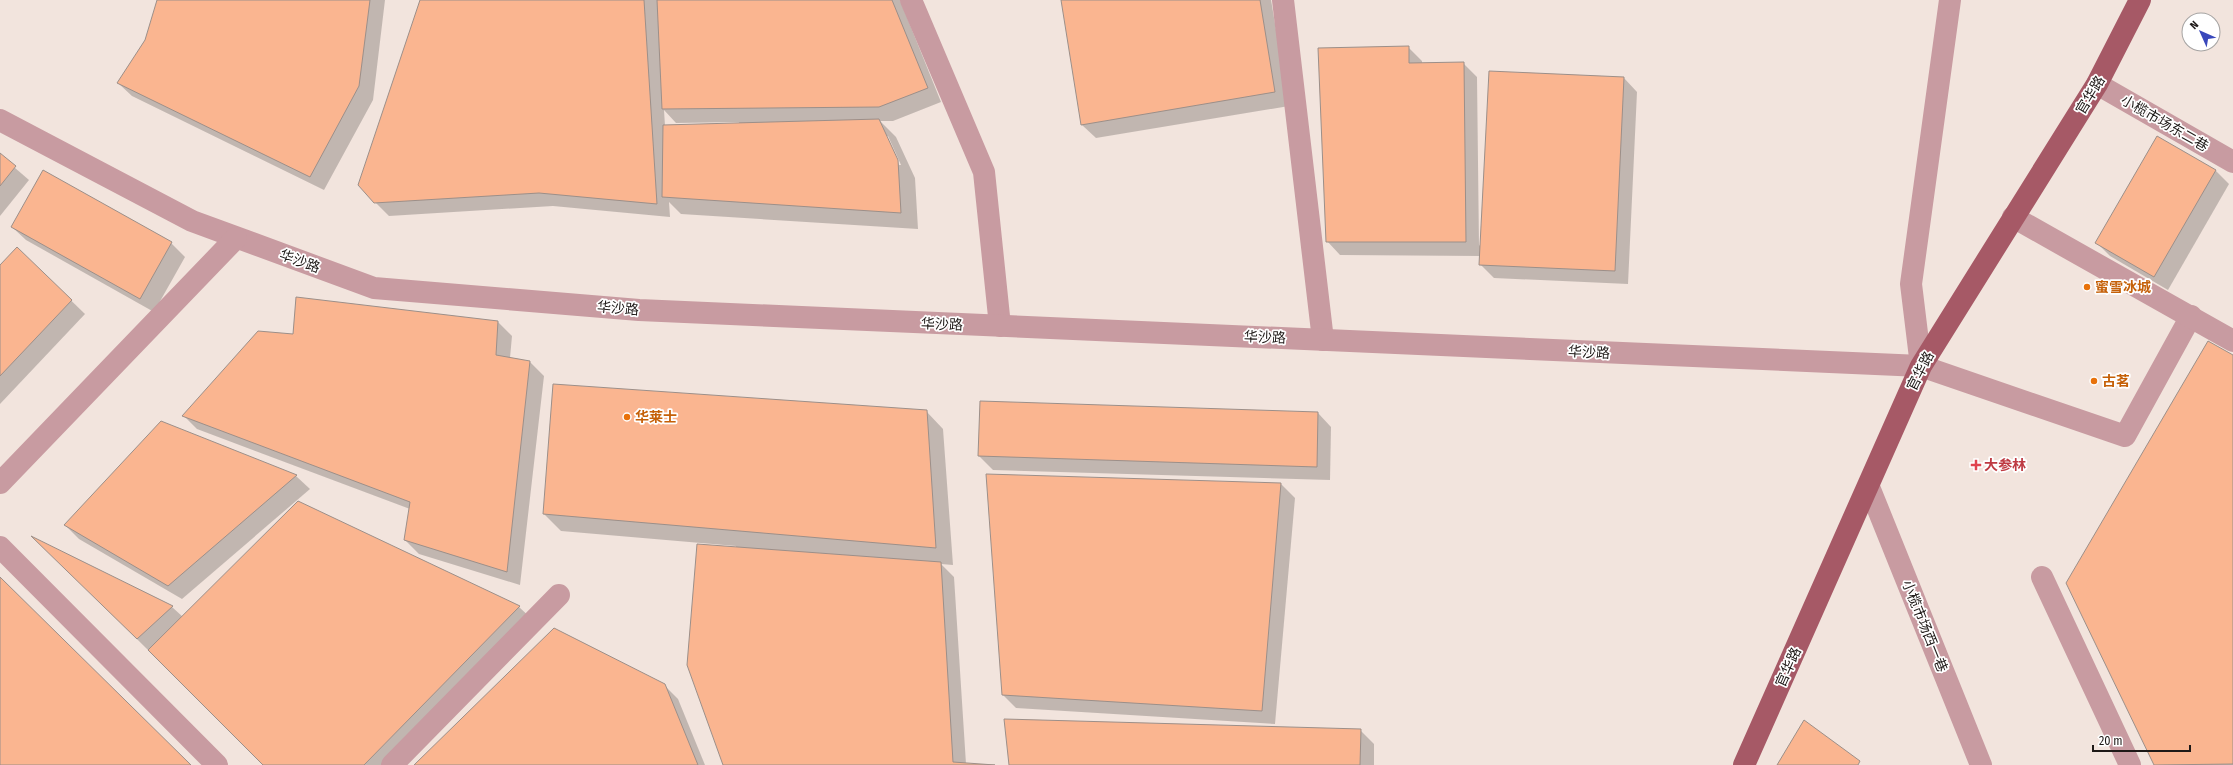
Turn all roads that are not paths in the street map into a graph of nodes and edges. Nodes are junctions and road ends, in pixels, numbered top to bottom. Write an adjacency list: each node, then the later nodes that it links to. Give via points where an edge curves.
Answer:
1 (911, 0): 11 (street, via 984,172)
2 (1283, 0): 12 (street)
3 (1950, 0): 14 (street, via 1911,284)
4 (2140, 0): 5 (main road, 官华路)
5 (2097, 84): 7 (street, 小榄市场东二巷); 8 (main road, 官华路)
6 (0, 120): 9 (street, 华沙路, via 192,222)
7 (2233, 162)
8 (2013, 217): 10 (street); 14 (main road, 官华路)
9 (236, 238): 11 (street, 华沙路, via 374,288 639,310); 15 (street)
10 (2191, 316): 13 (street); 14 (street, 华沙路, via 2125,436)
11 (1000, 326): 12 (street, 华沙路)
12 (1323, 340): 14 (street, 华沙路)
13 (2233, 341)
14 (1920, 366): 16 (main road, 官华路)
15 (0, 483)
16 (1869, 487): 22 (main road, 官华路); 23 (street, 小榄市场西一巷)
17 (0, 547): 20 (street)
18 (2042, 576): 24 (street)
19 (559, 595): 21 (street)
20 (217, 765)
21 (392, 765)
22 (1744, 765)
23 (1981, 765)
24 (2130, 765)

